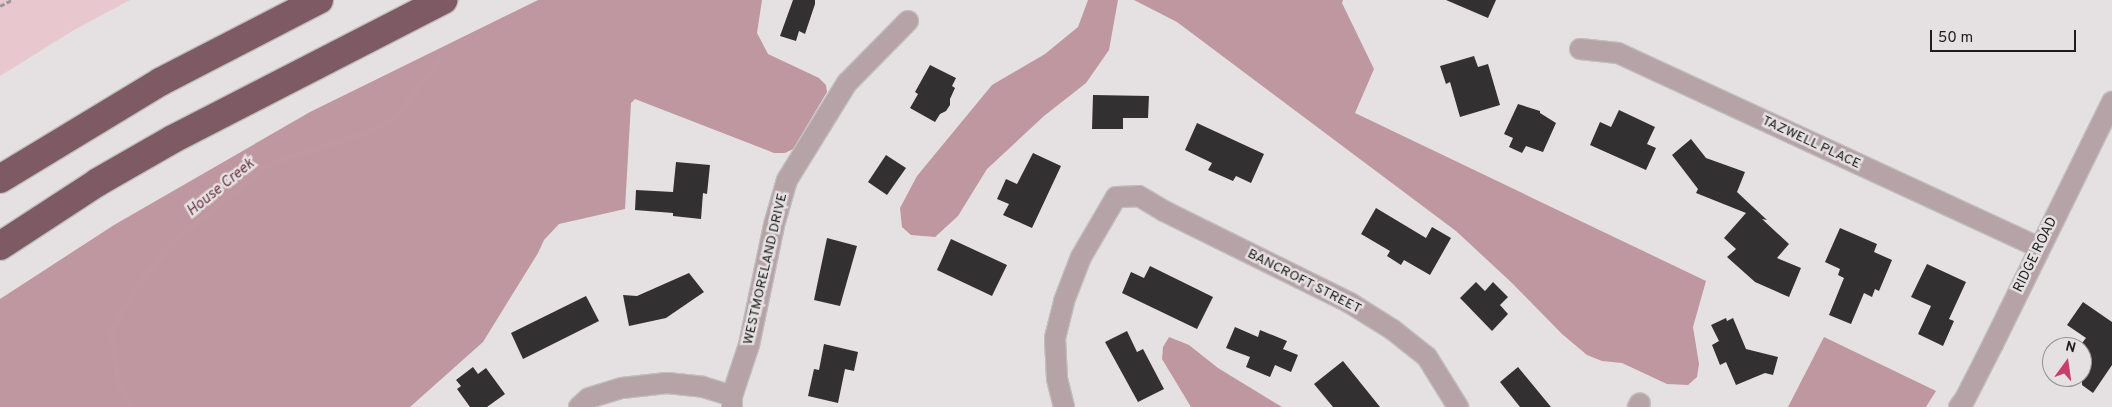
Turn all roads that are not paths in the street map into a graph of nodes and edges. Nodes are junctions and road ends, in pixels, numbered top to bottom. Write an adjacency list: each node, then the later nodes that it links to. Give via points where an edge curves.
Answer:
1 (319, 0): 6 (highway, via 160,82)
2 (443, 0): 7 (highway, via 173,139 98,182)
3 (908, 21): 9 (street, WESTMORELAND DRIVE, via 846,83 787,180 774,225 749,345)
4 (1580, 49): 8 (street, TAZWELL PLACE, via 1618,53)
5 (2112, 102): 8 (street, RIDGE ROAD)
6 (0, 179)
7 (0, 246)
8 (2040, 248): 10 (street, RIDGE ROAD)
9 (732, 402): 11 (street, via 703,387 667,383 622,388 588,398)
10 (1967, 404)
11 (579, 407)
12 (1064, 407): 13 (street, BANCROFT STREET, via 1056,378 1055,338 1064,301 1081,257 1116,197 1139,196 1350,303 1393,330 1427,357)
13 (1458, 407)

